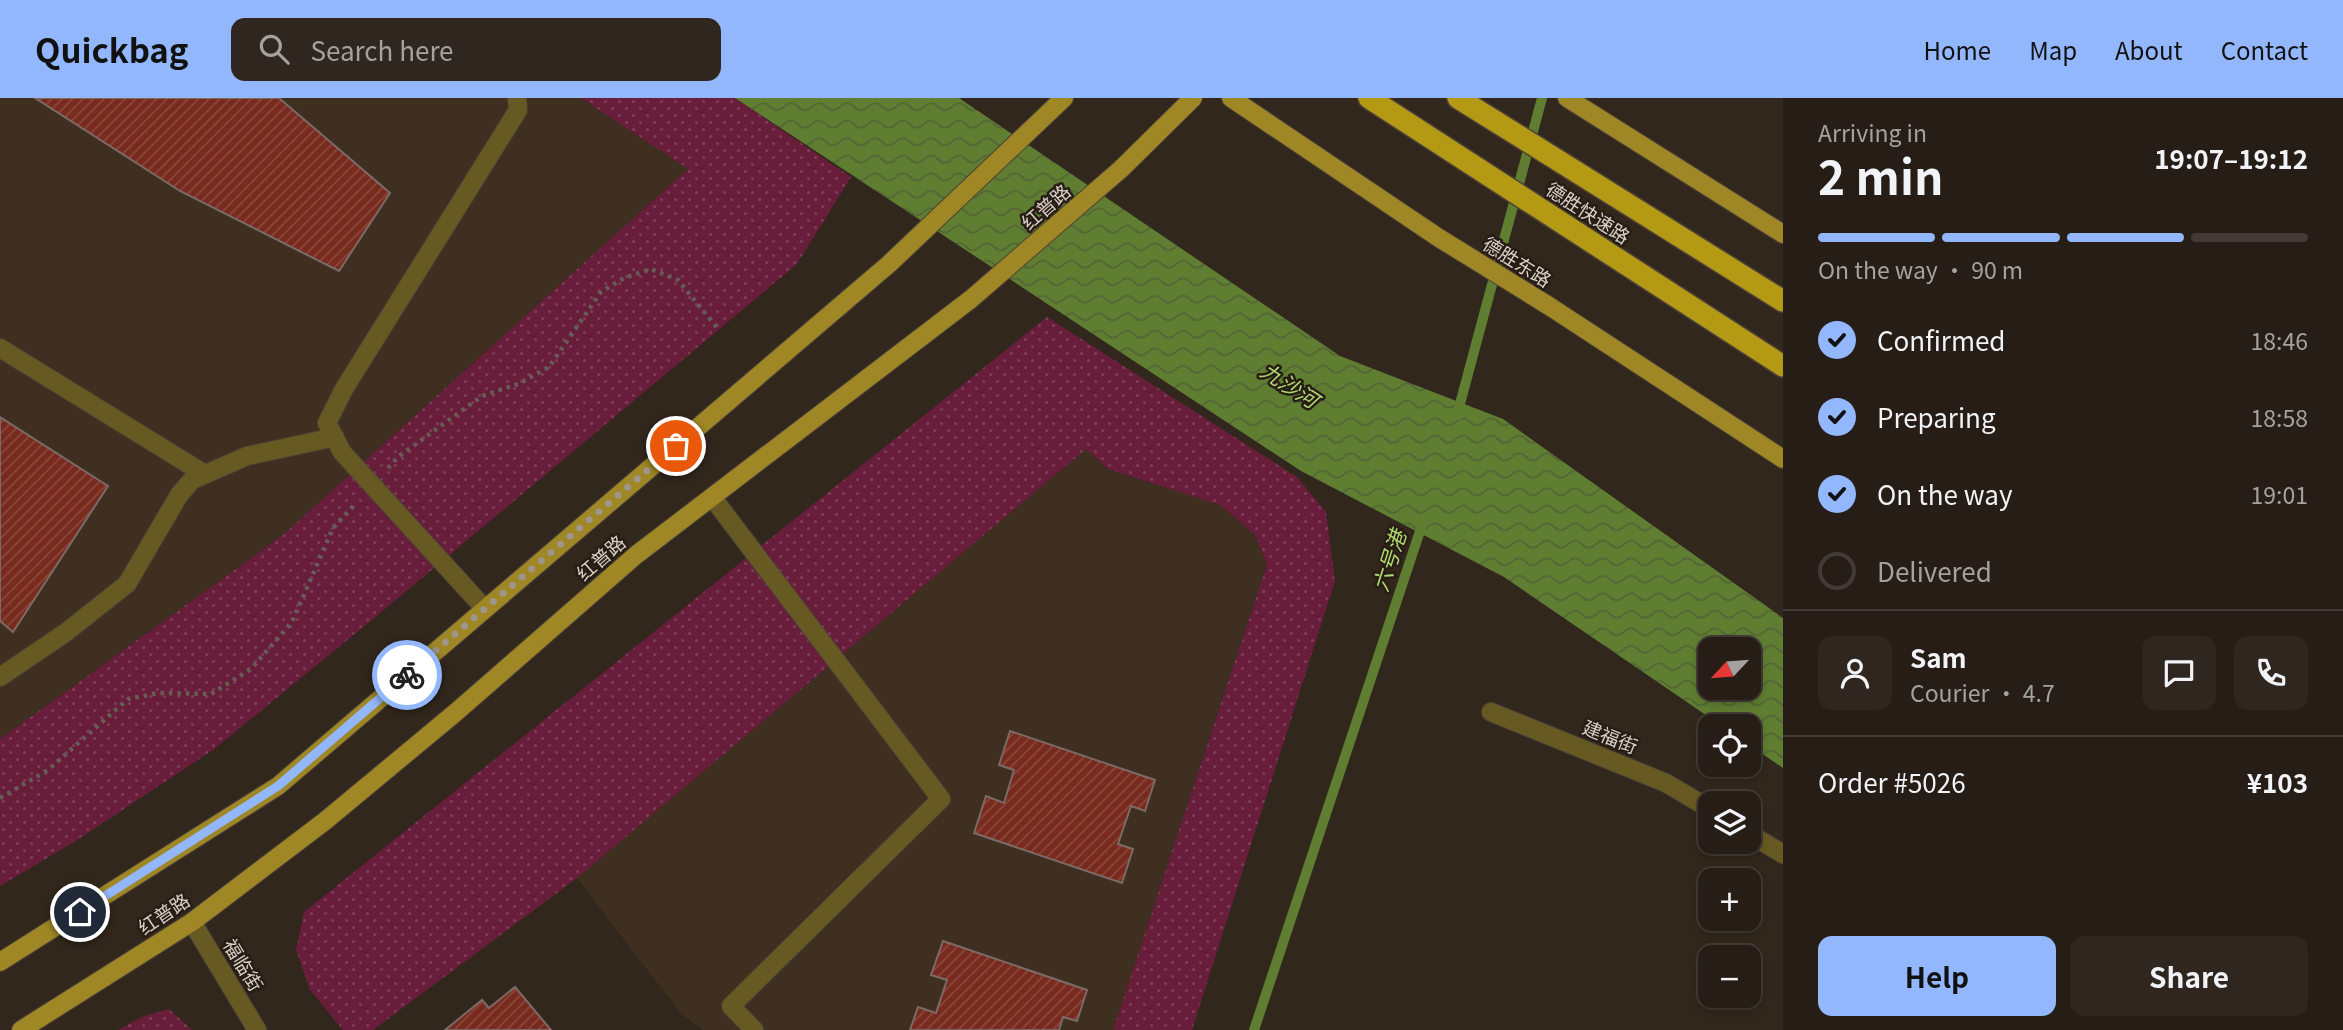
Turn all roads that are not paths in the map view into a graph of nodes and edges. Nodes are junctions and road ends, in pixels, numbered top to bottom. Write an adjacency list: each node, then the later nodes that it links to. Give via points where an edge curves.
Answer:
1 (517, 98): 12 (street, via 518,110 344,389 327,423)
2 (1064, 98): 16 (main road, 红普路, via 889,264)
3 (1193, 98): 15 (main road, 红普路, via 1121,169 971,299)
4 (1231, 98): 13 (main road, 德胜东路, via 1438,238)
5 (1369, 98): 11 (highway, 德胜快速路)
6 (1458, 98): 9 (highway, 德胜快速路)
7 (1567, 98): 8 (main road)
8 (1783, 234)
9 (1783, 301)
10 (0, 348): 14 (street)
11 (1783, 366)
12 (335, 437): 14 (street, via 247,456); 16 (street, via 342,452)
13 (1783, 459)
14 (203, 473): 17 (street, via 179,495 127,583 65,634)
15 (712, 497): 22 (main road, 红普路, via 636,555 325,821); 26 (street, via 940,799 731,1006)
16 (485, 609): 23 (main road, 红普路, via 278,786)
17 (0, 677)
18 (1491, 712): 19 (street, 建福街, via 1666,783)
19 (1698, 802)
20 (1761, 841): 21 (street)
21 (1783, 854)
22 (192, 922): 24 (main road, 红普路); 25 (street, 福临街)
23 (0, 962)
24 (21, 1030)
25 (257, 1030)
26 (754, 1030)

